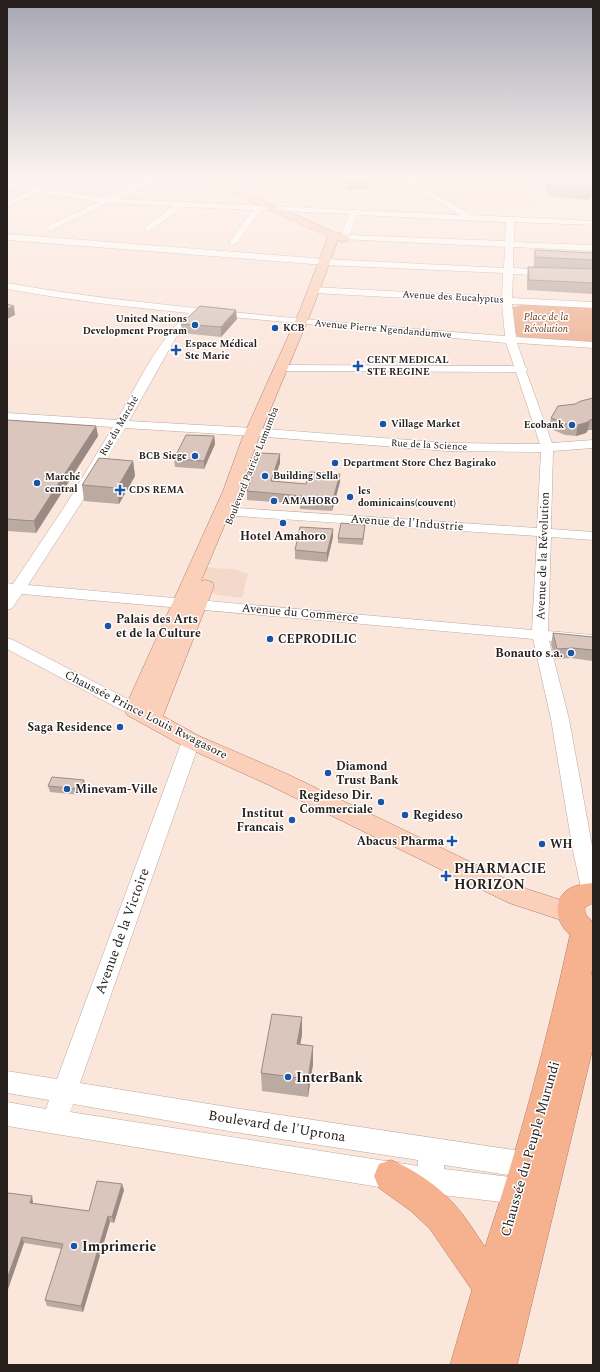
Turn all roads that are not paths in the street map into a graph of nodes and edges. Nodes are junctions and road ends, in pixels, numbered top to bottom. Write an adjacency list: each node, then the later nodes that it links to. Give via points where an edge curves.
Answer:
1 (72, 242): 6 (street)
2 (335, 242): 6 (main road, Boulevard Patrice Lumumba)
3 (474, 242): 4 (street)
4 (508, 244): 5 (street); 7 (street, Avenue de la Révolution)
5 (593, 248)
6 (329, 262): 7 (street); 10 (main road, Boulevard Patrice Lumumba)
7 (507, 270): 8 (street); 11 (street, Avenue de la Révolution)
8 (593, 275)
9 (7, 286): 13 (street, Avenue Pierre Ngendandumwe)
10 (318, 291): 11 (street, Avenue des Eucalyptus); 14 (main road, Boulevard Patrice Lumumba)
11 (506, 300): 12 (street, Avenue des Eucalyptus); 15 (street, Avenue de la Révolution)
12 (593, 305)
13 (197, 312): 14 (street, Avenue Pierre Ngendandumwe); 20 (street, Rue du Marché, via 170,338)
14 (305, 322): 15 (street, Avenue Pierre Ngendandumwe); 17 (main road, Boulevard Patrice Lumumba)
15 (511, 341): 16 (street, Avenue Pierre Ngendandumwe); 18 (street, Avenue de la Révolution)
16 (593, 345)
17 (287, 368): 18 (street); 21 (main road, Boulevard Patrice Lumumba)
18 (522, 369): 23 (street, Avenue de la Révolution)
19 (7, 417): 20 (street, Rue de la Science)
20 (121, 424): 21 (street, Rue de la Science); 27 (street, Rue du Marché, via 74,503)
21 (259, 433): 23 (street, Rue de la Science, via 448,447); 24 (main road, Boulevard Patrice Lumumba)
22 (593, 444): 23 (street, Rue de la Science)
23 (547, 448): 25 (street, Avenue de la Révolution)
24 (228, 511): 25 (street, Avenue de l'Industrie); 28 (main road, Boulevard Patrice Lumumba)
25 (543, 532): 26 (street, Avenue de l'Industrie); 30 (street, Avenue de la Révolution)
26 (593, 536)
27 (13, 588): 28 (street, Avenue du Commerce); 29 (street, Rue du Marché)
28 (191, 603): 30 (street, Avenue du Commerce); 33 (main road, Boulevard Patrice Lumumba)
29 (7, 605)
30 (540, 635): 31 (street, Avenue du Commerce); 35 (street, Avenue de la Révolution)
31 (593, 640)
32 (7, 643): 33 (street, Chaussée Prince Louis Rwagasore)
33 (143, 714): 34 (main road, Chaussée Prince Louis Rwagasore)
34 (191, 740): 37 (main road, Chaussée Prince Louis Rwagasore); 40 (street, Avenue de la Victoire)
35 (588, 852): 36 (street, Avenue de la Révolution)
36 (593, 893): 37 (highway, Chaussée du Peuple Murundi, via 584,894 571,904)
37 (583, 926): 45 (highway, Chaussée du Peuple Murundi, via 573,990)
38 (593, 986): 45 (highway, Chaussée du Peuple Murundi)
39 (7, 1082): 40 (street, Boulevard de l'Uprona)
40 (65, 1091): 42 (street, Avenue de la Victoire); 43 (street, Boulevard de l'Uprona)
41 (7, 1114): 42 (street)
42 (54, 1122): 44 (street)
43 (432, 1150): 45 (street, Boulevard de l'Uprona); 46 (street)
44 (391, 1176): 46 (street); 47 (highway, via 423,1198 442,1217)
45 (535, 1179): 46 (street); 47 (highway, Chaussée du Peuple Murundi); 49 (highway, Chaussée du Peuple Murundi)
46 (430, 1180)
47 (491, 1286): 48 (highway, Chaussée du Peuple Murundi)
48 (469, 1365)
49 (498, 1365)

